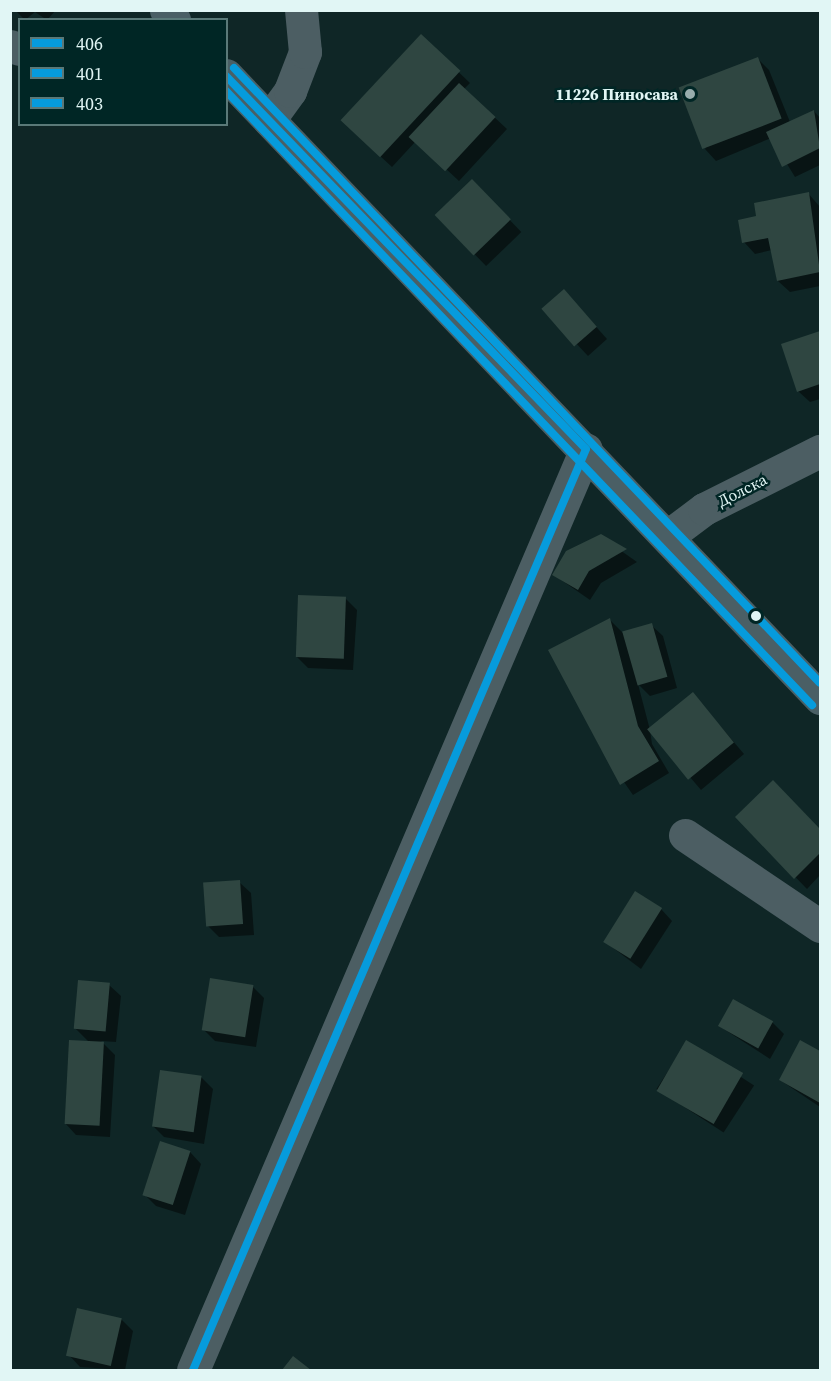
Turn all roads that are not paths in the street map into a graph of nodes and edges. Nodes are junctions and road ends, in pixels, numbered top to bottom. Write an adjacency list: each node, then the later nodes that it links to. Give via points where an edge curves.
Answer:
1 (301, 10): 3 (street, via 305,52 290,91)
2 (228, 77): 3 (main road)
3 (269, 120): 4 (main road)
4 (586, 449): 6 (main road); 10 (street)
5 (820, 452): 6 (street, Долска, via 704,509)
6 (668, 536): 7 (main road)
7 (820, 698)
8 (685, 835): 9 (street)
9 (820, 926)
10 (193, 1371)

